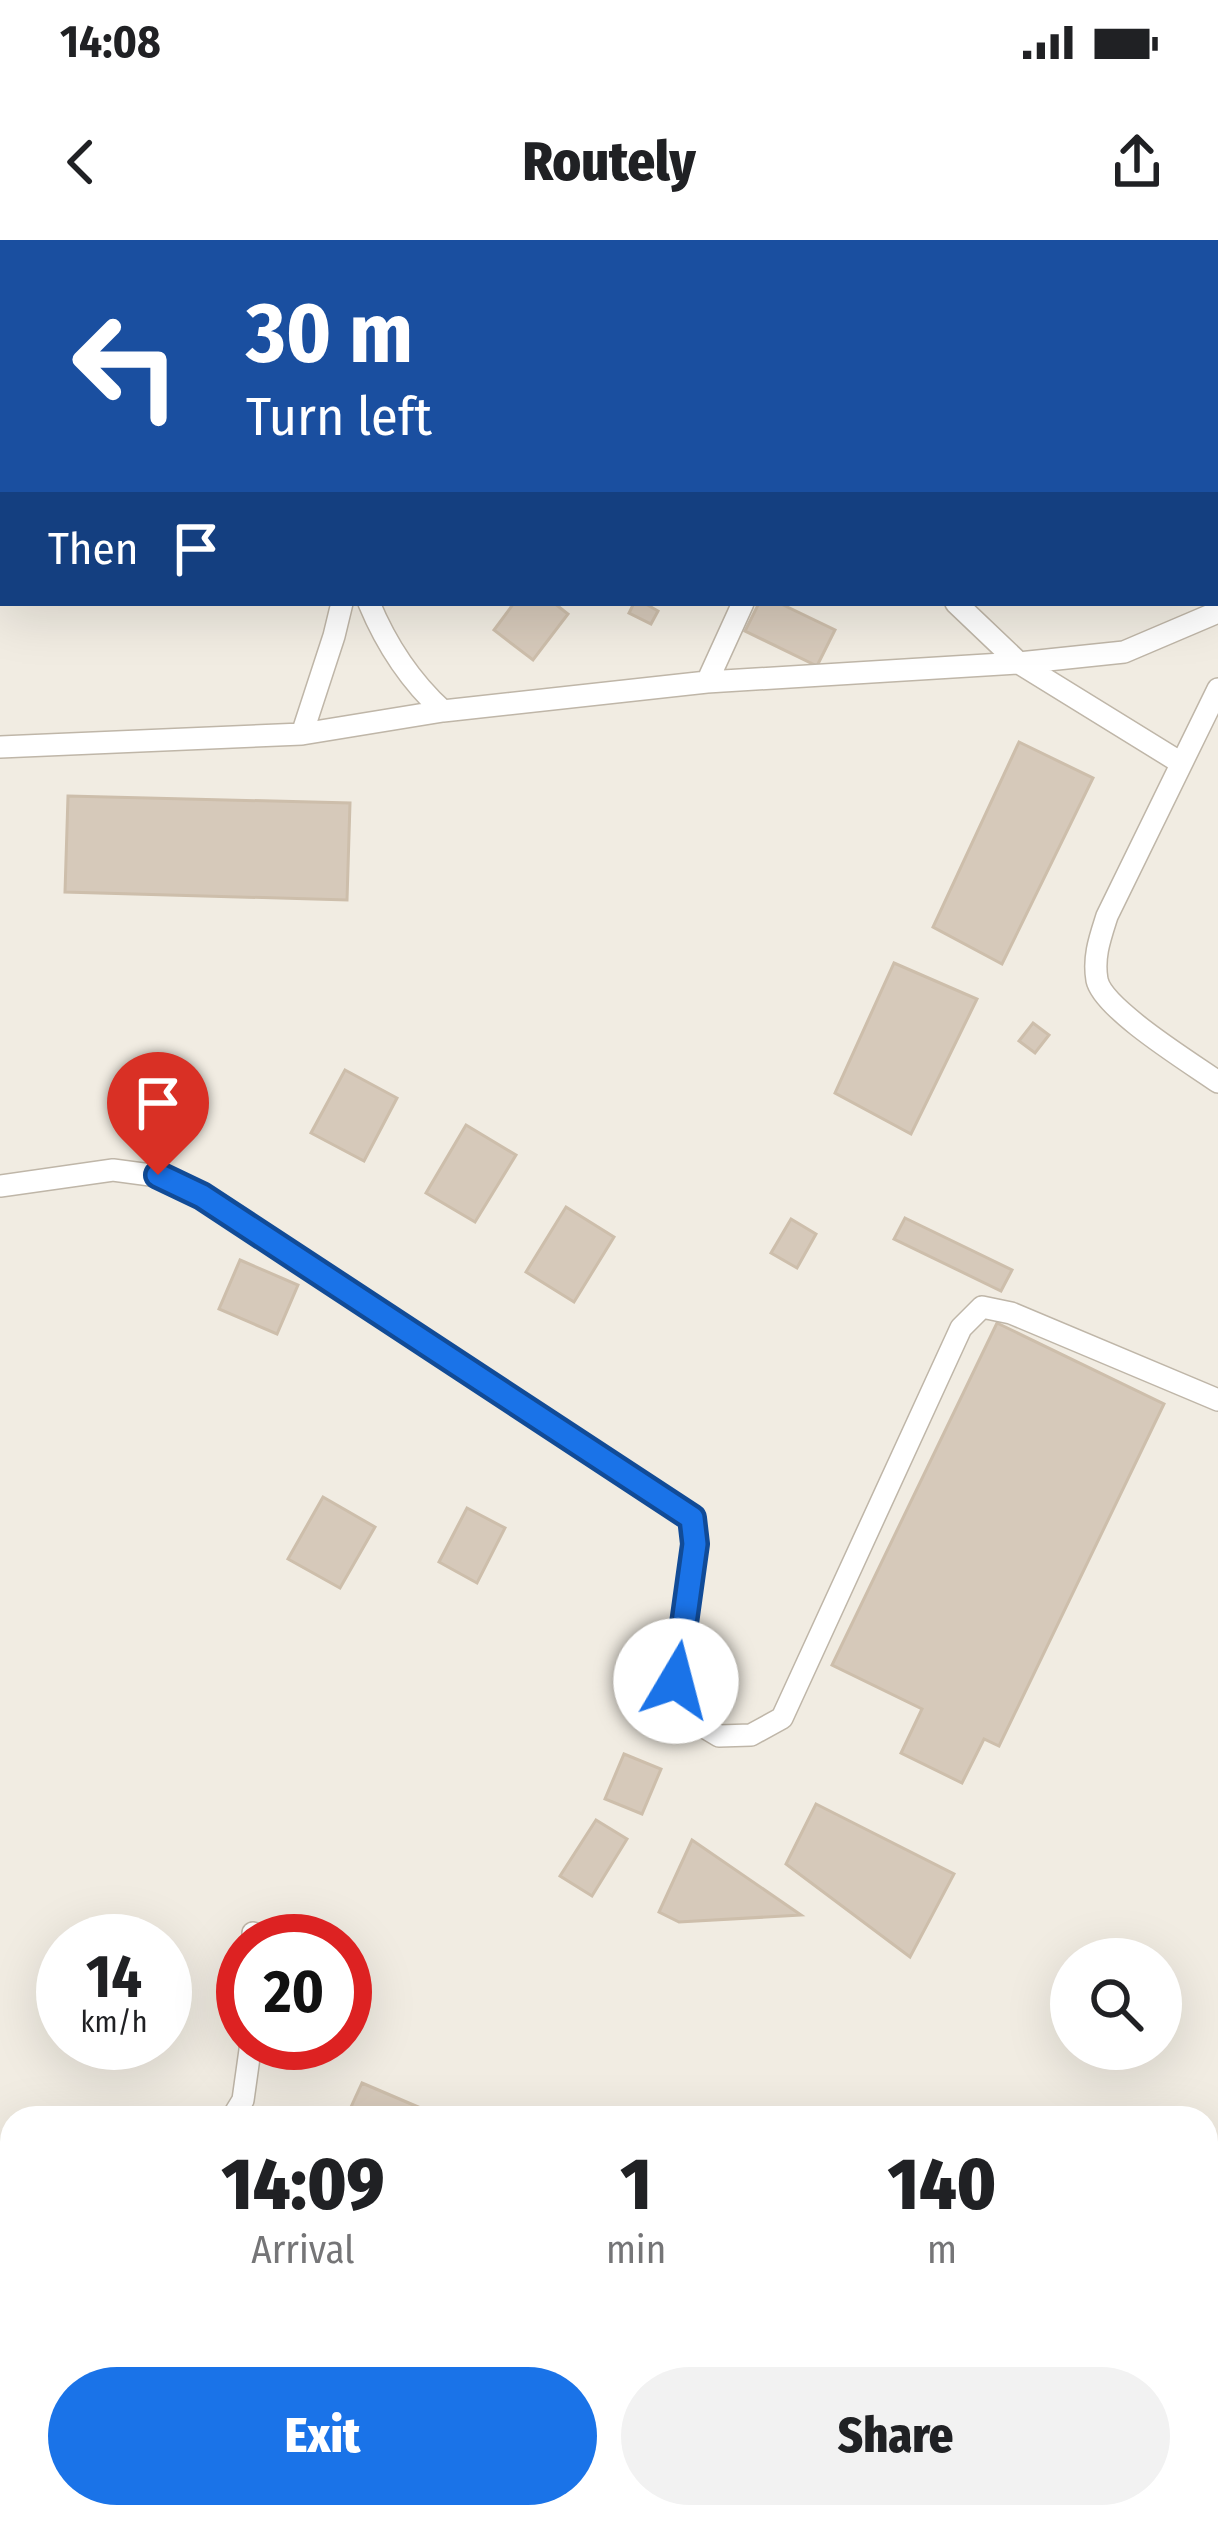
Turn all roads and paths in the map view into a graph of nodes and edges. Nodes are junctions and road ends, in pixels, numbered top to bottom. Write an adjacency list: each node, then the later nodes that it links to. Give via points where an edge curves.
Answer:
1 (341, 606): 10 (lane)
2 (370, 606): 9 (lane, via 423,693)
3 (742, 606): 7 (lane)
4 (959, 606): 6 (lane)
5 (1218, 613): 6 (lane, via 1124,652)
6 (1019, 663): 7 (lane); 12 (lane)
7 (707, 682): 9 (lane)
8 (1218, 688): 12 (lane)
9 (443, 711): 10 (lane)
10 (302, 734): 11 (lane)
11 (0, 747)
12 (1181, 763): 13 (lane, via 1107,916 1096,952 1098,985 1113,1006)
13 (1218, 1082)
14 (0, 1186): 15 (lane, via 113,1170 158,1175 692,1518 676,1681 694,1720 719,1736 751,1735 782,1718 961,1328 982,1307)
15 (1218, 1400)
16 (247, 2070): 17 (lane)
17 (239, 2106)

